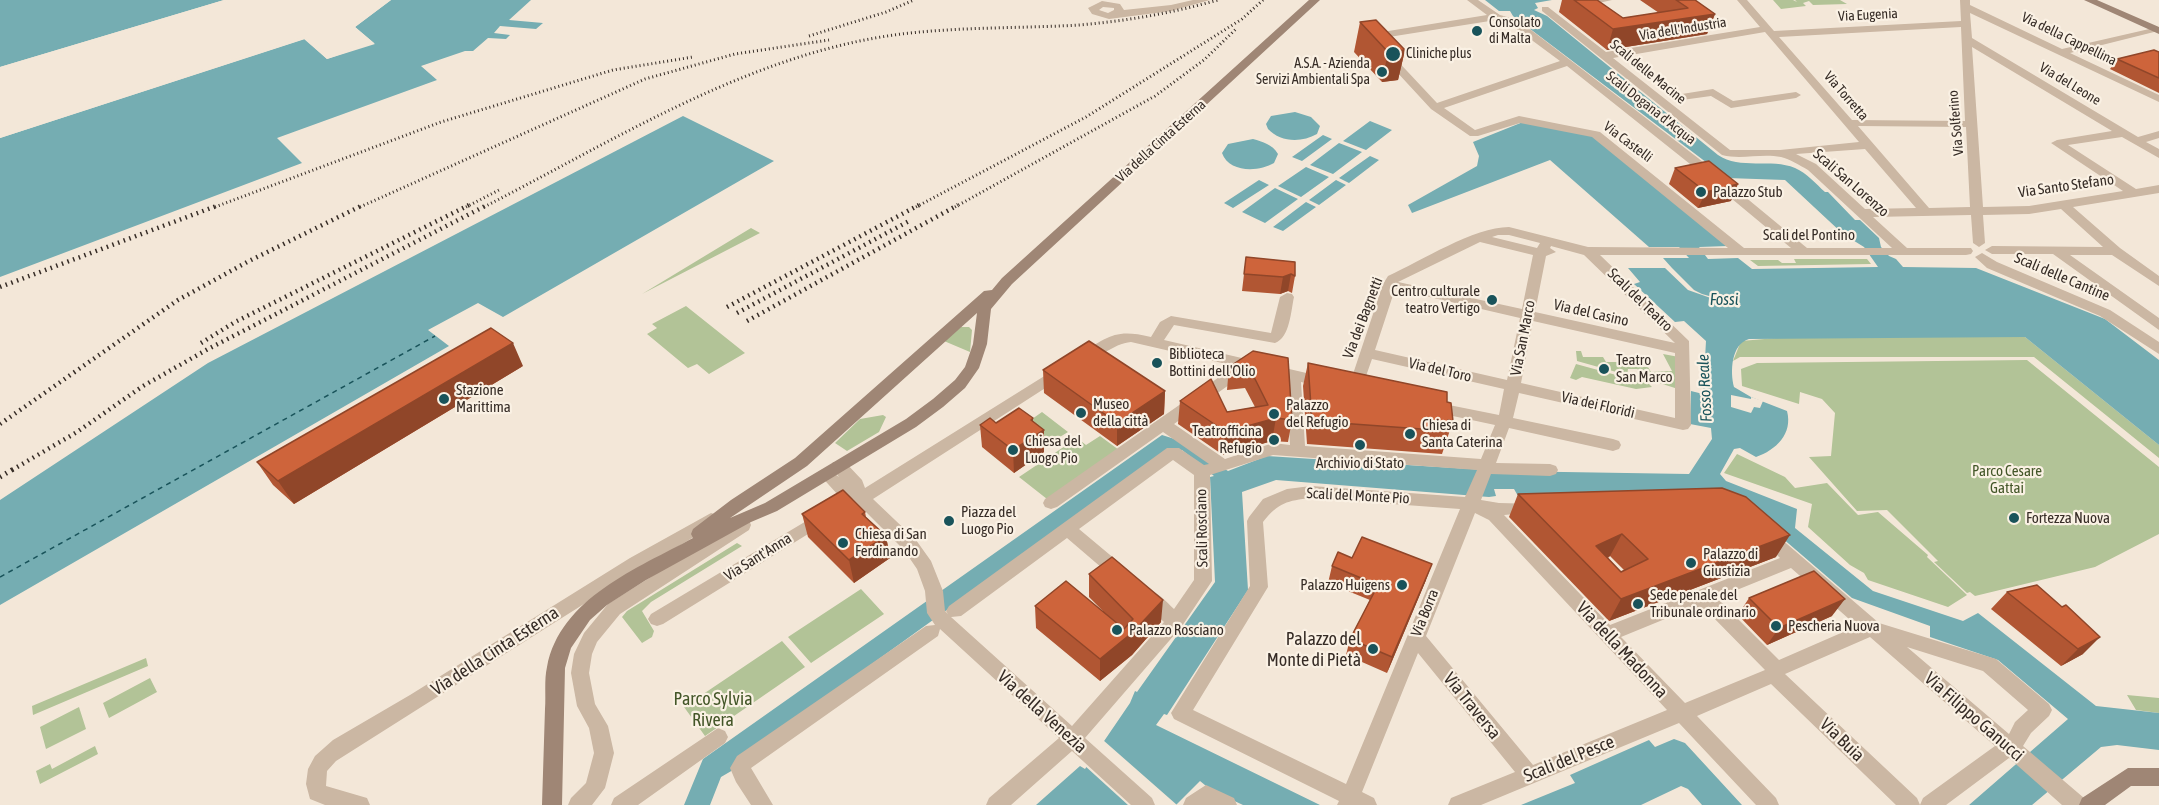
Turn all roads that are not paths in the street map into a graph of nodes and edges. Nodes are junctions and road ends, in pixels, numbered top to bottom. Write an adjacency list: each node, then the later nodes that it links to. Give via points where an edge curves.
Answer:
1 (1205, 0): 8 (street, via 1145,11)
2 (1315, 0): 45 (main road, Via della Cinta Esterna)
3 (1472, 0): 9 (street, Scali Dogana d'Acqua)
4 (1605, 0): 15 (street, Scali delle Macine, via 1556,8)
5 (1742, 0): 12 (street, Via Torretta)
6 (2089, 0): 11 (main road)
7 (1965, 3): 10 (street, Via Solferino); 14 (street, Via della Cappellina)
8 (1113, 6)
9 (1496, 17): 16 (street, Scali Dogana d'Acqua, via 1514,22); 20 (street, via 1370,37)
10 (1966, 24): 12 (street, Via Eugenia); 13 (street, Via Solferino)
11 (2157, 30): 14 (street)
12 (1769, 31): 15 (street, Via dell'Industria, via 1717,33); 21 (street, Via Torretta)
13 (1966, 39): 22 (street, Via Solferino); 23 (street, Via del Leone)
14 (2061, 52): 19 (street, Via della Cappellina)
15 (1604, 56): 28 (street, Scali delle Macine, via 1723,151)
16 (1568, 62): 20 (street); 42 (street, Scali Dogana d'Acqua)
17 (1796, 95): 18 (street, via 1731,105 1709,91)
18 (1682, 97)
19 (2159, 99)
20 (1435, 107): 41 (street, Via Castelli, via 1474,134 1519,119 1596,134)
21 (1849, 123): 22 (street); 26 (street, Via Torretta)
22 (1972, 124): 33 (street, Via Solferino)
23 (2122, 132): 25 (street, Via del Leone); 31 (street, via 2057,143)
24 (2159, 134): 25 (street)
25 (2136, 141): 29 (street, Via del Leone)
26 (1868, 144): 27 (street); 34 (street, Via Torretta)
27 (1778, 153): 28 (street, Scali San Lorenzo); 35 (street, Scali San Lorenzo, via 1812,167)
28 (1734, 154)
29 (2159, 154)
30 (2159, 189): 31 (street, Via Santo Stefano)
31 (2134, 193): 32 (street, Via Santo Stefano)
32 (2064, 205): 33 (street, Via Santo Stefano); 40 (street)
33 (1978, 211): 34 (street, Via Santo Stefano); 38 (street, Via Solferino)
34 (1926, 212): 35 (street, Via Santo Stefano)
35 (1861, 213): 43 (street, Scali San Lorenzo)
36 (1478, 238): 37 (street, Scali del Pontino); 47 (street, Via dei Bagnetti, via 1393,279)
37 (1544, 247): 39 (street, Scali del Pontino); 49 (street, Via San Marco)
38 (1984, 250): 43 (street, Scali del Pontino); 44 (street); 54 (street, Scali delle Cantine, via 1992,266 2105,313)
39 (1588, 251): 41 (street, Scali del Pontino); 55 (street, Scali del Teatro, via 1682,341)
40 (2115, 251): 44 (street); 46 (street)
41 (1739, 252): 42 (street, Scali del Pontino)
42 (1804, 252): 43 (street, Scali del Pontino)
43 (1904, 252)
44 (2058, 252): 51 (street)
45 (1006, 281): 50 (main road, Via della Cinta Esterna); 52 (main road, Via della Cinta Esterna, via 984,309)
46 (2159, 282)
47 (1390, 284): 49 (street, Via del Casino); 56 (street, Via dei Bagnetti)
48 (1287, 297): 53 (street, via 1275,338 1171,320)
49 (1528, 315): 55 (street, Via del Casino); 59 (street, Via San Marco)
50 (956, 322): 52 (main road, via 967,321); 73 (main road, Via della Cinta Esterna, via 801,462)
51 (2159, 325)
52 (982, 328): 67 (main road, Via della Cinta Esterna, via 977,357 960,384 911,423)
53 (1156, 341): 57 (street); 70 (street, via 1116,338)
54 (2159, 349)
55 (1683, 350): 59 (street, Via dei Floridi, via 1683,425)
56 (1366, 353): 58 (street, Via dei Bagnetti, via 1360,390); 59 (street, Via del Toro)
57 (1247, 366): 58 (street); 62 (street)
58 (1293, 376): 64 (street)
59 (1514, 386): 61 (street, Via San Marco)
60 (1417, 403): 61 (street)
61 (1505, 422): 63 (street); 66 (street, Via Borra)
62 (1164, 425): 65 (street); 72 (street)
63 (1613, 444)
64 (1298, 451): 65 (street, Scali Rosciano, via 1273,449); 66 (street, Scali Rosciano)
65 (1223, 465): 69 (street, Scali Rosciano)
66 (1486, 467): 68 (street, Scali Rosciano); 71 (street, Via Borra)
67 (833, 470): 70 (street, via 844,491); 74 (main road, Via della Cinta Esterna)
68 (1550, 470)
69 (1202, 472): 76 (street, via 1173,452); 83 (street, Scali Rosciano, via 1203,581)
70 (860, 497): 81 (street, Via Sant'Anna); 82 (street, via 918,555 930,577 936,613)
71 (1472, 500): 75 (street, Scali del Monte Pio, via 1499,509); 85 (street, Via della Madonna, via 1495,516); 86 (street, Via Borra); 94 (street, Scali del Monte Pio, via 1311,492 1287,495 1269,503 1255,521 1259,587 1181,713)
72 (1051, 503)
73 (737, 504): 79 (main road, Via della Cinta Esterna); 95 (street, Via della Cinta Esterna, via 585,593 322,761 315,773 317,792)
74 (771, 507): 79 (main road, Via della Cinta Esterna); 97 (street, Via della Cinta Esterna, via 614,609 590,638 580,673 586,706 598,726 604,753 595,788)
75 (1546, 508)
76 (1067, 528): 82 (street); 83 (street)
77 (1757, 528): 78 (street, Via Filippo Ganucci)
78 (1794, 560): 80 (street); 84 (street, Via Filippo Ganucci)
79 (664, 561): 96 (main road, Via della Cinta Esterna, via 601,600 573,629 560,653 556,668)
80 (1690, 602): 85 (street); 87 (street, Via Buia, via 1694,606 1707,600)
81 (657, 619)
82 (942, 620): 90 (street, Via della Venezia); 99 (street, via 744,762 743,776)
83 (1176, 621): 90 (street, Scali Rosciano)
84 (1871, 628): 87 (street, Scali del Pesce); 91 (street, Via Filippo Ganucci); 91 (street, via 1989,665 2042,710 2022,728)
85 (1608, 634): 88 (street, Via della Madonna)
86 (1416, 636): 92 (street, Via Traversa); 94 (street, Via Borra)
87 (1775, 672): 88 (street, Scali del Pesce); 106 (street, Via Buia)
88 (1681, 714): 92 (street, Scali del Pesce); 105 (street, Via della Madonna)
89 (718, 737): 98 (street)
90 (1072, 739): 100 (street, Scali Rosciano); 101 (street, Via della Venezia)
91 (2015, 752): 107 (street); 108 (street, Via Filippo Ganucci)
92 (1529, 775): 104 (street, Scali del Pesce)
93 (2159, 777): 109 (main road, via 2128,777)
94 (1355, 802)
95 (360, 805)
96 (552, 805)
97 (578, 805)
98 (621, 805)
99 (763, 805)
100 (996, 805)
101 (1145, 805)
102 (1193, 805): 103 (street, via 1206,794)
103 (1227, 805)
104 (1458, 805)
105 (1769, 805)
106 (1910, 805)
107 (1930, 805)
108 (2077, 805)
109 (2089, 805)

